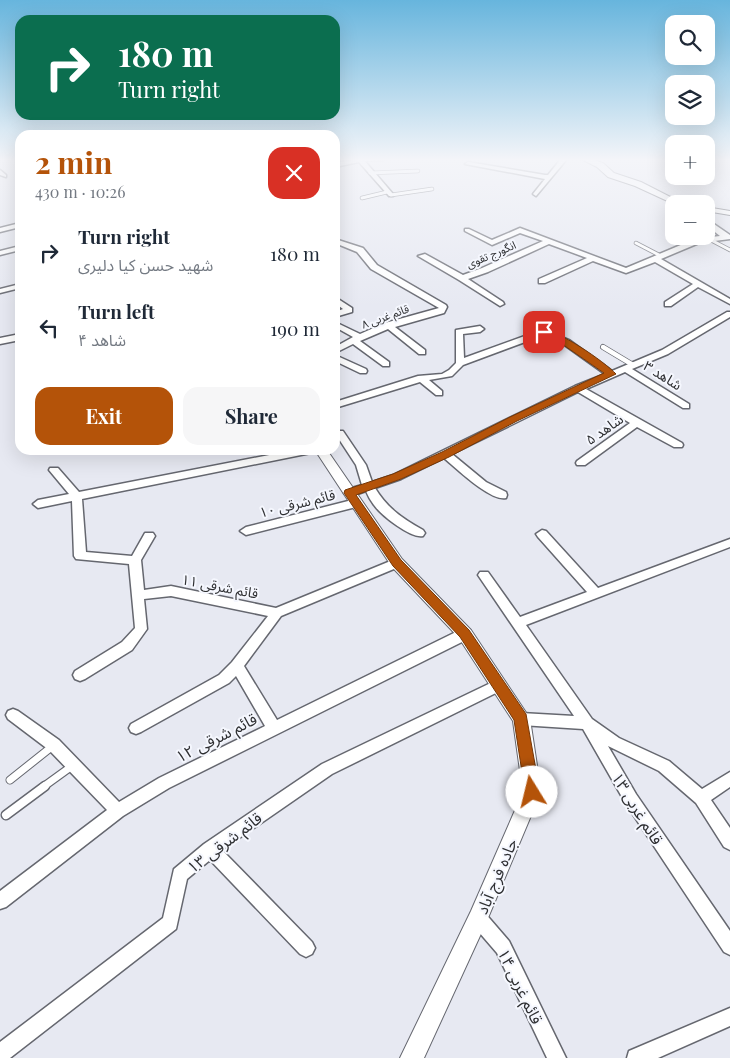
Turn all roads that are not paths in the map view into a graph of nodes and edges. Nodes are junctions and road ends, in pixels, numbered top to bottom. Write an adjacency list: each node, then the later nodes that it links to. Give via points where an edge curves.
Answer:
1 (715, 210): 2 (street)
2 (730, 212)
3 (0, 225): 5 (street)
4 (15, 227): 5 (street)
5 (12, 228): 7 (street)
6 (715, 228): 9 (street)
7 (0, 230)
8 (467, 230): 11 (street, via 492,243 520,230)
9 (728, 237): 10 (street)
10 (715, 238)
11 (549, 241): 20 (street); 22 (street, انگورج تقوی)
12 (715, 242): 17 (lane)
13 (340, 243): 33 (street, قائم غربی ۸, via 360,250 374,267 443,307)
14 (636, 243): 21 (lane)
15 (689, 245): 21 (street)
16 (15, 249): 18 (street)
17 (730, 250)
18 (0, 252)
19 (422, 256): 22 (street)
20 (593, 258): 21 (street, via 626,271); 23 (street)
21 (658, 258): 24 (street)
22 (462, 278): 29 (street, انگورج تقوی)
23 (542, 281)
24 (698, 284): 27 (street); 30 (street)
25 (15, 287): 26 (street)
26 (0, 291)
27 (730, 302)
28 (340, 303): 31 (street, via 349,310)
29 (500, 304)
30 (668, 304)
31 (340, 313)
32 (730, 314): 45 (street, قائم شرقی ۱۰, via 665,352)
33 (388, 325): 37 (street, قائم غربی ۸); 41 (street)
34 (340, 328): 37 (street)
35 (480, 329): 43 (street, via 459,332)
36 (15, 338): 38 (street)
37 (356, 339): 39 (street, قائم غربی ۸); 44 (street)
38 (0, 342)
39 (340, 347)
40 (602, 347): 45 (lane)
41 (422, 352)
42 (340, 360): 46 (street)
43 (460, 363): 47 (street, via 544,332 566,342); 48 (street, via 452,373 435,379)
44 (386, 364)
45 (629, 366): 47 (street, قائم شرقی ۱۰); 52 (street, شاهد ۳)
46 (363, 371)
47 (611, 374): 49 (street, قائم شرقی ۱۰)
48 (422, 378): 50 (street); 51 (street)
49 (578, 388): 53 (street, شاهد ۵); 56 (street, قائم شرقی ۱۰)
50 (439, 393)
51 (340, 404)
52 (686, 406)
53 (637, 423): 55 (street); 59 (street, شاهد ۵)
54 (340, 434): 61 (street, via 361,465)
55 (678, 445)
56 (445, 454): 61 (street, قائم شرقی ۱۰, via 397,477); 62 (street, via 482,484)
57 (286, 455): 63 (street)
58 (324, 455): 64 (street, جاده فرج آباد)
59 (581, 463)
60 (54, 470): 63 (street)
61 (368, 486): 64 (street, قائم شرقی ۱۰); 67 (street, via 378,503 395,519)
62 (502, 494)
63 (77, 497): 65 (street); 71 (street, via 80,556)
64 (353, 498): 66 (street, قائم شرقی ۱۰); 72 (street, جاده فرج آباد)
65 (38, 504)
66 (246, 531)
67 (419, 533)
68 (542, 534): 74 (street)
69 (149, 536): 71 (street)
70 (730, 543): 74 (street)
71 (135, 560): 75 (street)
72 (397, 563): 76 (street); 78 (street, جاده فرج آباد)
73 (484, 575): 77 (street)
74 (595, 593): 77 (street)
75 (138, 595): 76 (street, قائم شرقی ۱۱, via 171,592); 80 (street, via 141,629 127,646)
76 (277, 612): 79 (street)
77 (517, 623): 84 (street)
78 (465, 634): 81 (street, جاده فرج آباد); 86 (street, قائم شرقی ۱۲)
79 (237, 666): 85 (street, via 224,680); 86 (street)
80 (80, 675)
81 (499, 685): 83 (street, جاده فرج آباد); 95 (street, قائم شرقی ۱۳, via 327,769)
82 (13, 716): 87 (street)
83 (521, 718): 84 (street); 97 (street, جاده فرج آباد, via 532,792)
84 (587, 723): 91 (street, via 614,742 664,766); 98 (street, قائم غربی ۱۳, via 631,800)
85 (136, 728)
86 (274, 728): 92 (street, قائم شرقی ۱۲, via 164,783)
87 (54, 746): 88 (street); 90 (lane)
88 (74, 764): 92 (street); 93 (lane)
89 (730, 779): 91 (street)
90 (10, 780)
91 (701, 798): 94 (street)
92 (118, 812): 96 (street, قائم شرقی ۱۲)
93 (6, 815)
94 (730, 842)
95 (210, 849): 99 (street); 101 (street, قائم شرقی ۱۳, via 180,875 170,923)
96 (0, 901)
97 (478, 918): 102 (street, جاده فرج آباد); 103 (street, قائم غربی ۱۴, via 503,947)
98 (730, 946)
99 (306, 948)
100 (730, 1017): 104 (street)
101 (0, 1054)
102 (412, 1058)
103 (557, 1058)
104 (636, 1058)

